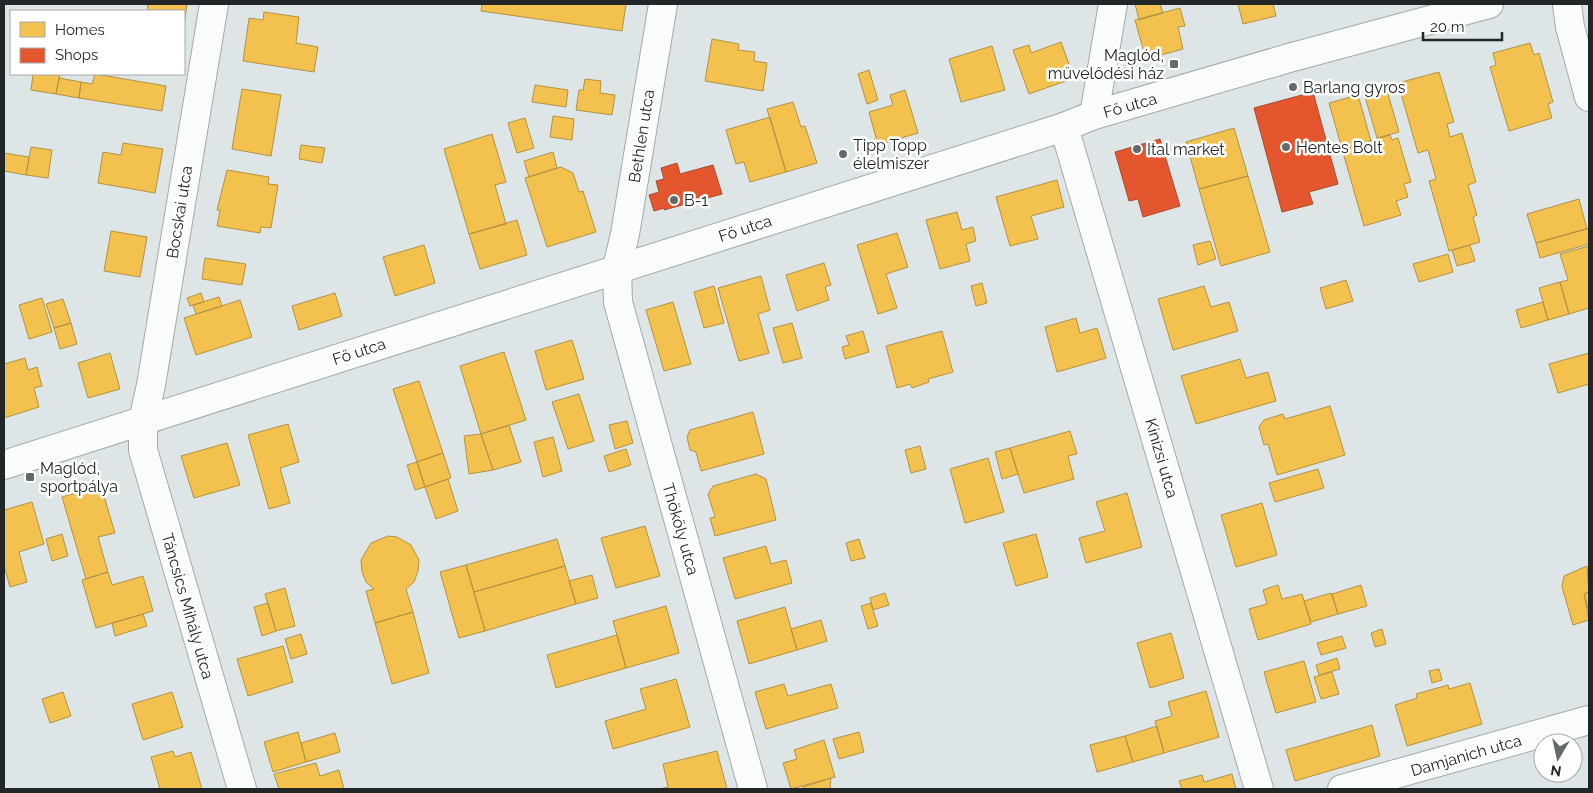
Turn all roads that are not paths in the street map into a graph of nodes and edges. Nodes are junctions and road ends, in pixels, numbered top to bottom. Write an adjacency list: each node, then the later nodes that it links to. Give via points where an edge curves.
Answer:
1 (214, 4): 10 (street, Bocskai utca)
2 (663, 4): 9 (street, Bethlen utca)
3 (1113, 4): 7 (street)
4 (1489, 4): 7 (street, Fő utca)
5 (1567, 4): 6 (street)
6 (1589, 97)
7 (1094, 115): 8 (street, Fő utca)
8 (1064, 127): 9 (street, Fő utca); 15 (street, Kinizsi utca)
9 (617, 268): 10 (street, Fő utca); 14 (street, Thököly utca, via 618,302)
10 (143, 421): 11 (street, Fő utca); 13 (street, Táncsics Mihály utca, via 142,450)
11 (4, 465)
12 (1589, 720): 16 (street, Damjanich utca)
13 (242, 789)
14 (753, 789)
15 (1259, 789)
16 (1342, 789)

